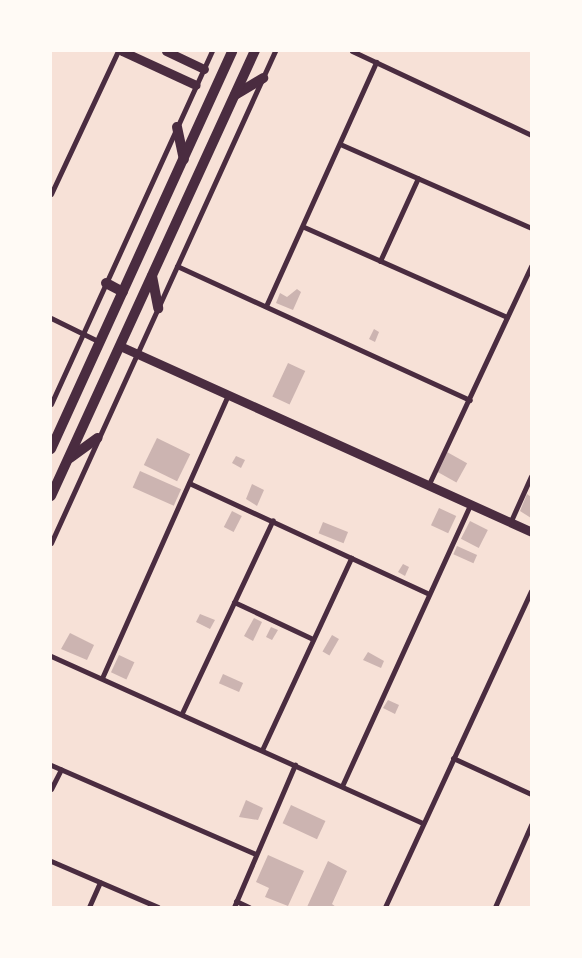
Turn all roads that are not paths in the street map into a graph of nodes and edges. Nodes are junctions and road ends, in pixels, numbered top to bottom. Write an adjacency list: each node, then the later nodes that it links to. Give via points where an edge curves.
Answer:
1 (118, 51): 19 (street)
2 (122, 51): 12 (street)
3 (166, 51): 10 (street)
4 (212, 51): 10 (street)
5 (232, 51): 17 (main road)
6 (255, 51): 13 (main road)
7 (275, 51): 11 (street)
8 (352, 51): 9 (street)
9 (376, 62): 15 (street); 16 (street)
10 (204, 69): 12 (street)
11 (262, 78): 13 (main road); 23 (street)
12 (196, 85): 14 (street)
13 (234, 96): 25 (main road)
14 (177, 127): 17 (main road); 26 (street)
15 (531, 135)
16 (340, 144): 18 (street); 20 (street)
17 (184, 159): 27 (main road)
18 (418, 178): 21 (street); 22 (street)
19 (51, 194)
20 (304, 227): 22 (street); 28 (street)
21 (531, 228)
22 (380, 261): 30 (street)
23 (177, 266): 28 (street); 29 (street)
24 (531, 266): 30 (street)
25 (152, 276): 29 (main road); 34 (main road)
26 (106, 283): 27 (main road); 32 (street)
27 (123, 292): 33 (main road)
28 (266, 306): 37 (street)
29 (158, 308): 35 (street)
30 (507, 317): 37 (street)
31 (51, 318): 32 (street)
32 (83, 334): 33 (street); 38 (street)
33 (100, 342): 40 (main road)
34 (120, 346): 35 (street); 41 (main road)
35 (136, 354): 36 (street); 39 (street)
36 (228, 395): 43 (street); 44 (street)
37 (470, 400): 44 (street)
38 (51, 404)
39 (98, 438): 41 (main road); 50 (street)
40 (51, 450)
41 (69, 458): 45 (main road)
42 (531, 476): 48 (street)
43 (189, 483): 47 (street); 57 (street)
44 (428, 486): 46 (street)
45 (51, 496)
46 (470, 505): 48 (street); 53 (street)
47 (272, 520): 51 (street); 54 (street)
48 (510, 523): 49 (street)
49 (531, 532)
50 (51, 543)
51 (351, 558): 53 (street); 55 (street)
52 (531, 591): 60 (street)
53 (430, 594): 64 (street)
54 (234, 602): 55 (street); 58 (street)
55 (313, 639): 59 (street)
56 (51, 656): 57 (street)
57 (102, 678): 58 (street)
58 (182, 713): 59 (street)
59 (262, 750): 62 (street)
60 (453, 758): 66 (street); 67 (street)
61 (51, 765): 63 (street)
62 (295, 765): 64 (street); 69 (street)
63 (60, 769): 65 (street); 69 (street)
64 (342, 786): 67 (street)
65 (51, 790)
66 (531, 794)
67 (423, 823): 76 (street)
68 (531, 825): 77 (street)
69 (256, 854): 72 (street)
70 (51, 861): 71 (street)
71 (100, 882): 73 (street); 74 (street)
72 (235, 904): 75 (street)
73 (89, 907)
74 (158, 907)
75 (248, 907)
76 (385, 907)
77 (495, 907)

